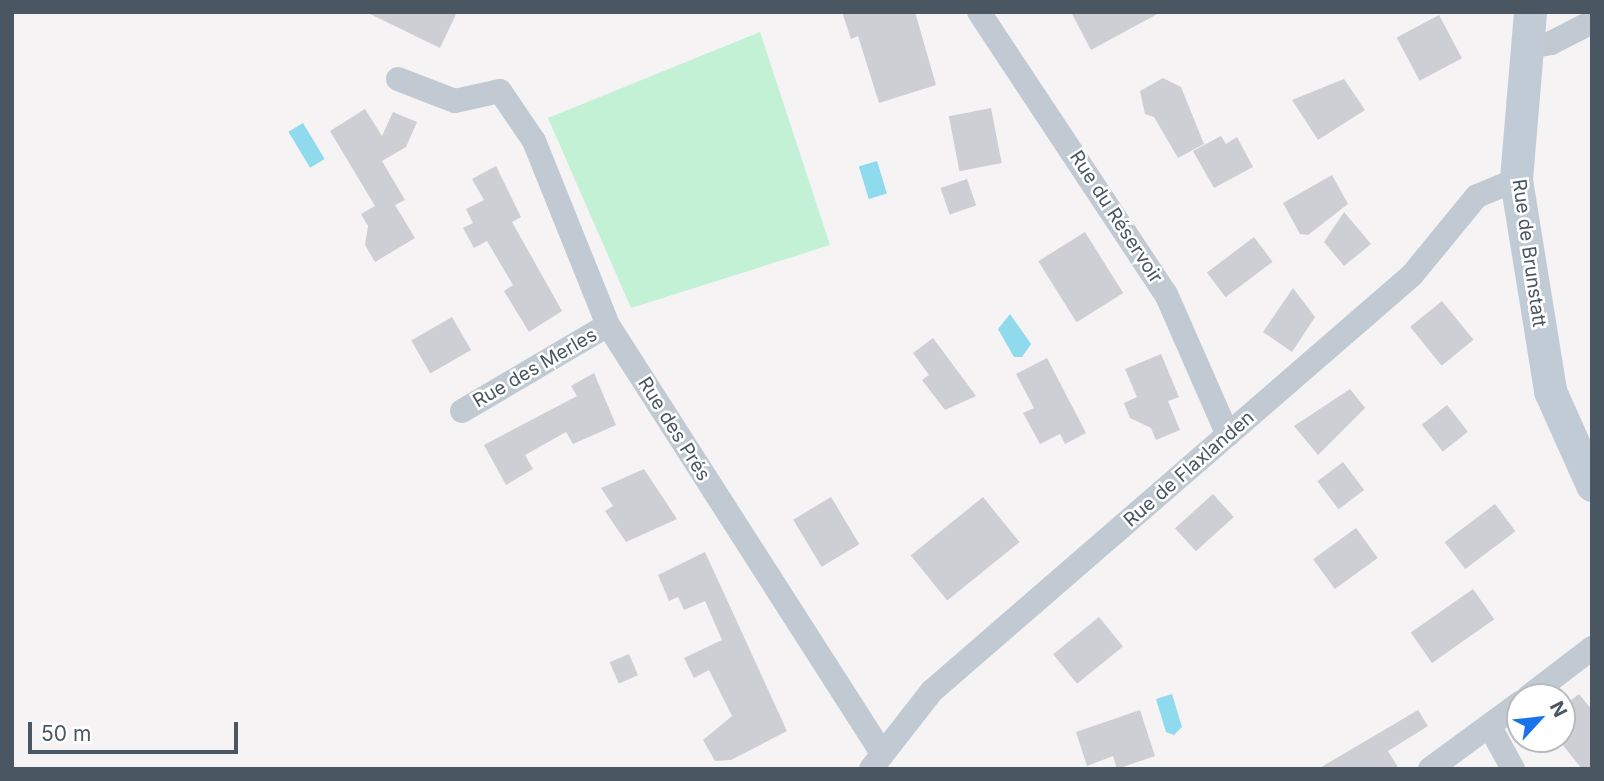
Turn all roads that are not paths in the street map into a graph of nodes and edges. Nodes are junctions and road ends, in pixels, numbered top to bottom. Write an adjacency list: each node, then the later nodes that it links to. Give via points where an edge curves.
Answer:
1 (979, 12): 9 (street, Rue du Réservoir, via 1166,293)
2 (1530, 12): 4 (main road, Rue de Brunstatt)
3 (1592, 22): 4 (street, via 1551,43)
4 (1527, 47): 6 (main road, Rue de Brunstatt)
5 (398, 79): 7 (street, Rue des Prés, via 455,101 500,91 534,141)
6 (1516, 180): 9 (street, Rue de Flaxlanden, via 1477,196 1412,275); 10 (main road, Rue de Brunstatt, via 1550,391)
7 (608, 325): 8 (street, Rue des Merles); 15 (street, Rue des Prés)
8 (462, 411)
9 (1228, 435): 15 (street, Rue de Flaxlanden, via 932,691)
10 (1592, 485)
11 (1592, 648): 12 (street)
12 (1546, 683)
13 (1506, 715): 14 (street)
14 (1490, 727): 16 (street); 17 (street)
15 (876, 759)
16 (1430, 769)
17 (1513, 769)

